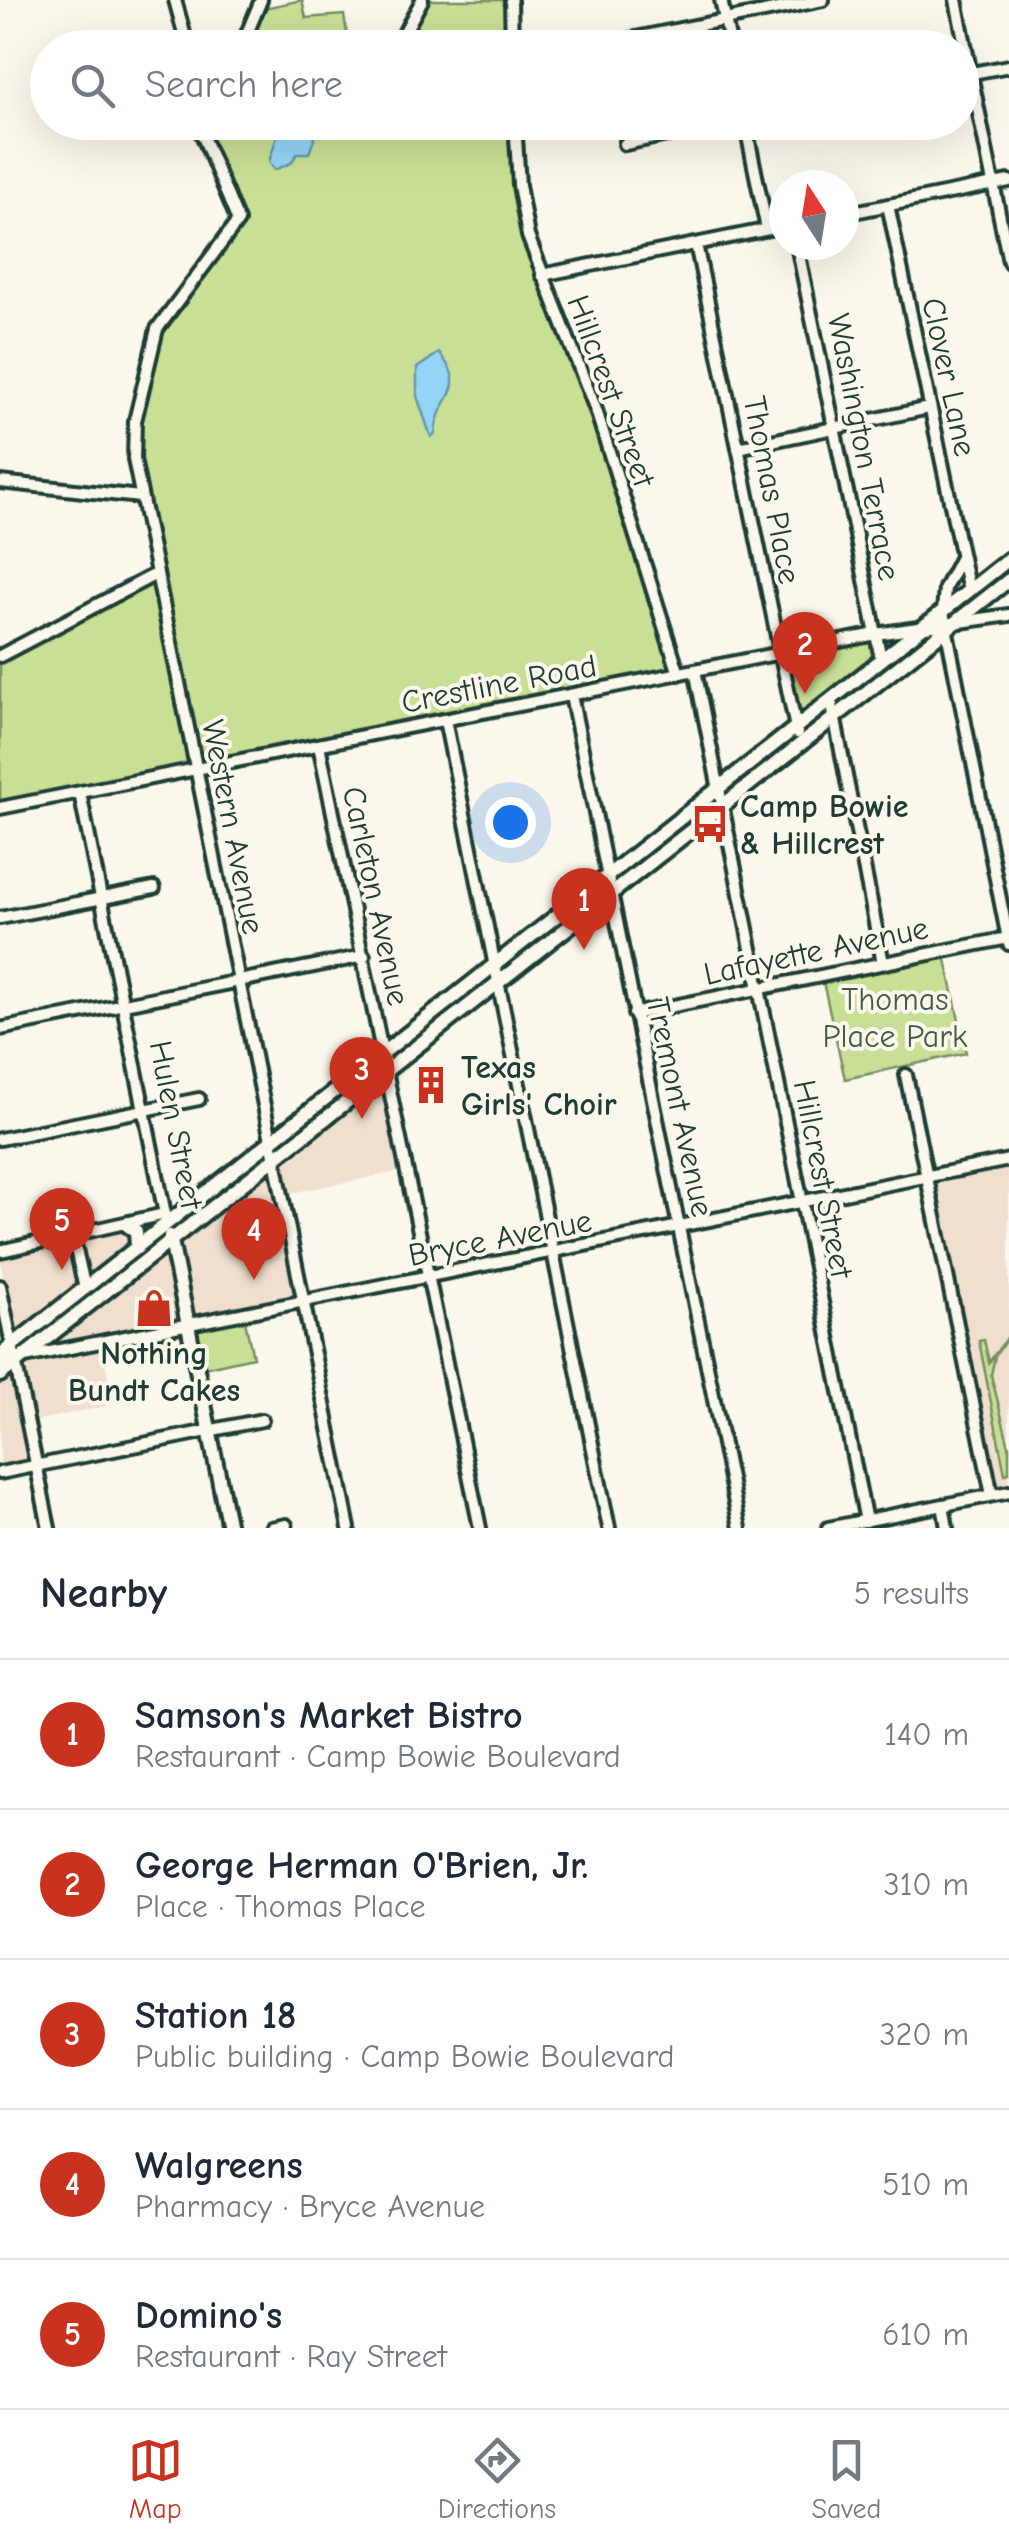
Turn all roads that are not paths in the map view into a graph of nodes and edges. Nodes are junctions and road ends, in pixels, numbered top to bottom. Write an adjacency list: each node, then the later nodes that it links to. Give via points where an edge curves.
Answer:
1 (175, 0): 9 (street)
2 (261, 0): 10 (street)
3 (422, 0): 11 (street)
4 (511, 0): 12 (street)
5 (721, 0): 8 (street)
6 (823, 0): 8 (street)
7 (956, 0): 15 (street)
8 (725, 20): 13 (street); 14 (street)
9 (183, 30)
10 (248, 30)
11 (406, 30)
12 (512, 30)
13 (675, 30)
14 (727, 30)
15 (960, 30)
16 (1009, 66): 17 (street)
17 (979, 72)
18 (979, 125): 25 (street)
19 (205, 140): 37 (street, Western Avenue, via 237,225 157,329 134,421)
20 (517, 140): 32 (street, Hillcrest Street, via 521,202)
21 (644, 140): 23 (street)
22 (750, 140): 28 (street)
23 (625, 144)
24 (1009, 181): 25 (street)
25 (994, 184): 26 (street); 31 (street)
26 (888, 206): 27 (street); 33 (street, Clover Lane)
27 (859, 211)
28 (767, 229): 29 (street)
29 (696, 244): 32 (street); 35 (street, Thomas Place)
30 (800, 260): 34 (street, Washington Terrace)
31 (1009, 262)
32 (542, 276): 51 (street, Hillcrest Street, via 596,410)
33 (929, 408): 34 (street); 38 (street, Clover Lane)
34 (836, 428): 35 (street); 46 (street, Washington Terrace)
35 (738, 448): 47 (street, Thomas Place)
36 (0, 482): 37 (street)
37 (140, 497): 40 (street, Western Avenue)
38 (960, 559): 42 (street, Clover Lane); 44 (street, via 945,588)
39 (1009, 559): 42 (main road)
40 (156, 574): 48 (street); 59 (street, Western Avenue)
41 (1009, 580): 44 (main road)
42 (970, 591): 44 (main road)
43 (1009, 615): 44 (street)
44 (947, 622): 45 (main road); 54 (main road); 69 (street)
45 (926, 624): 46 (street, Crestline Road); 49 (main road)
46 (876, 634): 47 (street, Crestline Road); 49 (street, Washington Terrace)
47 (780, 653): 50 (street, Crestline Road); 56 (street, Thomas Place)
48 (0, 656)
49 (881, 659): 53 (main road)
50 (695, 670): 51 (street, Crestline Road); 60 (street, Hillcrest Street)
51 (680, 674): 52 (street, Crestline Road)
52 (570, 696): 55 (street, Crestline Road); 64 (street, Tremont Avenue)
53 (831, 700): 54 (street); 56 (main road)
54 (835, 718): 58 (main road); 72 (street)
55 (445, 720): 57 (street, Crestline Road); 73 (street)
56 (796, 728): 58 (street, Thomas Place); 60 (main road)
57 (319, 745): 59 (street, Crestline Road); 71 (street, Carleton Avenue)
58 (799, 746): 62 (main road)
59 (196, 770): 61 (street, Crestline Road); 74 (street, Western Avenue)
60 (719, 788): 62 (street, Hillcrest Street); 64 (main road)
61 (80, 792): 63 (street, Crestline Road); 67 (street, Hulen Street)
62 (723, 806): 66 (main road); 76 (street, Hillcrest Street)
63 (0, 808)
64 (607, 876): 66 (street, Tremont Avenue); 73 (main road)
65 (154, 888): 67 (street)
66 (610, 894): 75 (main road); 78 (street, Tremont Avenue)
67 (102, 898): 68 (street); 77 (street, Hulen Street)
68 (0, 918)
69 (1007, 919): 70 (street)
70 (1008, 941): 72 (street, Lafayette Avenue)
71 (364, 956): 74 (street); 80 (street, Carleton Avenue)
72 (883, 963): 76 (street, Lafayette Avenue)
73 (494, 964): 75 (street); 80 (main road)
74 (238, 981): 77 (street); 88 (street, Western Avenue)
75 (498, 983): 81 (main road); 100 (street)
76 (759, 988): 78 (street, Lafayette Avenue); 92 (street, Hillcrest Street)
77 (123, 1004): 79 (street); 86 (street, Hulen Street)
78 (634, 1014): 95 (street, Tremont Avenue)
79 (0, 1029)
80 (384, 1053): 81 (street, Carleton Avenue); 83 (main road)
81 (387, 1071): 85 (main road); 101 (street, Carleton Avenue)
82 (906, 1075): 91 (street)
83 (329, 1096): 85 (main road); 88 (main road)
84 (198, 1099): 86 (street)
85 (340, 1108): 89 (main road)
86 (144, 1111): 87 (street); 93 (street, Hulen Street)
87 (0, 1139)
88 (270, 1142): 89 (street, Western Avenue); 93 (main road)
89 (274, 1159): 97 (main road); 104 (street, Western Avenue)
90 (1009, 1160): 91 (street, Bryce Avenue)
91 (927, 1177): 92 (street, Bryce Avenue); 114 (street)
92 (802, 1202): 95 (street, Bryce Avenue); 116 (street, Hillcrest Street)
93 (166, 1219): 94 (street); 97 (main road, Hulen Street); 98 (main road)
94 (127, 1226): 96 (street); 98 (main road, via 136,1231)
95 (680, 1227): 100 (street, Bryce Avenue); 124 (street, Tremont Avenue)
96 (74, 1236): 99 (street); 103 (street)
97 (172, 1241): 105 (main road, Hulen Street); 106 (main road)
98 (137, 1248): 103 (main road)
99 (0, 1251)
100 (554, 1252): 101 (street, Bryce Avenue); 123 (street)
101 (429, 1278): 104 (street, Bryce Avenue); 122 (street, Carleton Avenue)
102 (0, 1286): 106 (street)
103 (85, 1289): 106 (main road)
104 (303, 1303): 105 (street, Bryce Avenue); 121 (street, Western Avenue)
105 (188, 1324): 106 (street, Bryce Avenue); 110 (main road, Hulen Street)
106 (16, 1356): 107 (main road); 108 (main road); 111 (street)
107 (0, 1359)
108 (0, 1375)
109 (262, 1420): 110 (street)
110 (208, 1431): 111 (street); 119 (main road, Hulen Street)
111 (36, 1466): 112 (street); 118 (street)
112 (0, 1473)
113 (1009, 1492): 114 (street)
114 (992, 1496): 115 (street)
115 (943, 1505): 116 (street); 126 (street)
116 (866, 1521): 125 (street)
117 (286, 1525): 120 (street)
118 (50, 1528)
119 (229, 1528)
120 (271, 1528)
121 (349, 1528)
122 (480, 1528)
123 (609, 1528)
124 (740, 1528)
125 (828, 1528)
126 (948, 1528)

